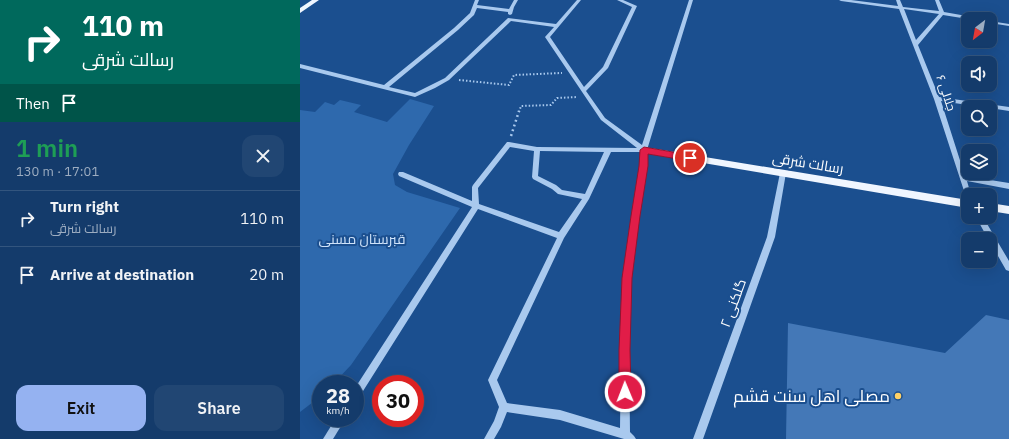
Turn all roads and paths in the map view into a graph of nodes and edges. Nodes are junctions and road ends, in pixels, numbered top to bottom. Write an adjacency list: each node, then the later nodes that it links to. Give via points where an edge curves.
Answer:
1 (316, 0): 12 (main road)
2 (477, 0): 10 (street)
3 (516, 0): 13 (street)
4 (579, 0): 19 (street)
5 (619, 0): 27 (street, via 635,6 605,68)
6 (691, 0): 33 (street)
7 (841, 0): 11 (street)
8 (898, 0): 11 (street, جلالی ۶)
9 (937, 0): 14 (street)
10 (475, 6): 13 (street); 26 (street, via 472,14 456,29)
11 (902, 8): 14 (street); 20 (street, جلالی ۶)
12 (300, 11)
13 (511, 11): 16 (street)
14 (942, 13): 15 (street); 20 (street)
15 (961, 16)
16 (510, 18): 19 (street); 25 (street)
17 (997, 23): 18 (street)
18 (1009, 25)
19 (557, 26): 24 (street, via 547,37)
20 (916, 44): 29 (street, جلالی ۶)
21 (300, 66): 22 (street)
22 (307, 67): 23 (street); 26 (street)
23 (300, 72)
24 (571, 73): 25 (path, via 514,75 509,85); 27 (street)
25 (447, 79): 26 (street, via 415,95)
26 (385, 87)
27 (583, 91): 28 (street)
28 (587, 96): 31 (path, via 556,98 551,105 521,106); 33 (street, via 603,119)
29 (936, 99): 30 (street); 37 (street, جلالی ۶)
30 (1009, 109)
31 (509, 144): 32 (street); 42 (street, via 475,187)
32 (537, 149): 34 (street); 40 (street, via 535,177 554,186 560,192)
33 (644, 150): 34 (street); 35 (main road, رسالت شرقی); 51 (street, via 644,166 627,278 625,350)
34 (608, 151): 40 (street)
35 (783, 173): 41 (main road, رسالت شرقی); 54 (street, گلکنی ۲, via 771,237)
36 (401, 174): 42 (street)
37 (961, 175)
38 (974, 180): 39 (street)
39 (1009, 186)
40 (587, 197): 46 (street)
41 (961, 203)
42 (476, 206): 46 (street); 48 (street)
43 (997, 208): 44 (main road)
44 (1009, 210)
45 (983, 224): 47 (street)
46 (561, 236): 49 (street, via 492,380)
47 (1009, 268)
48 (364, 382)
49 (504, 407): 51 (street, via 560,415); 53 (street, via 498,424)
50 (335, 427): 52 (street)
51 (628, 437)
52 (328, 439)
53 (488, 439)
54 (698, 439)

